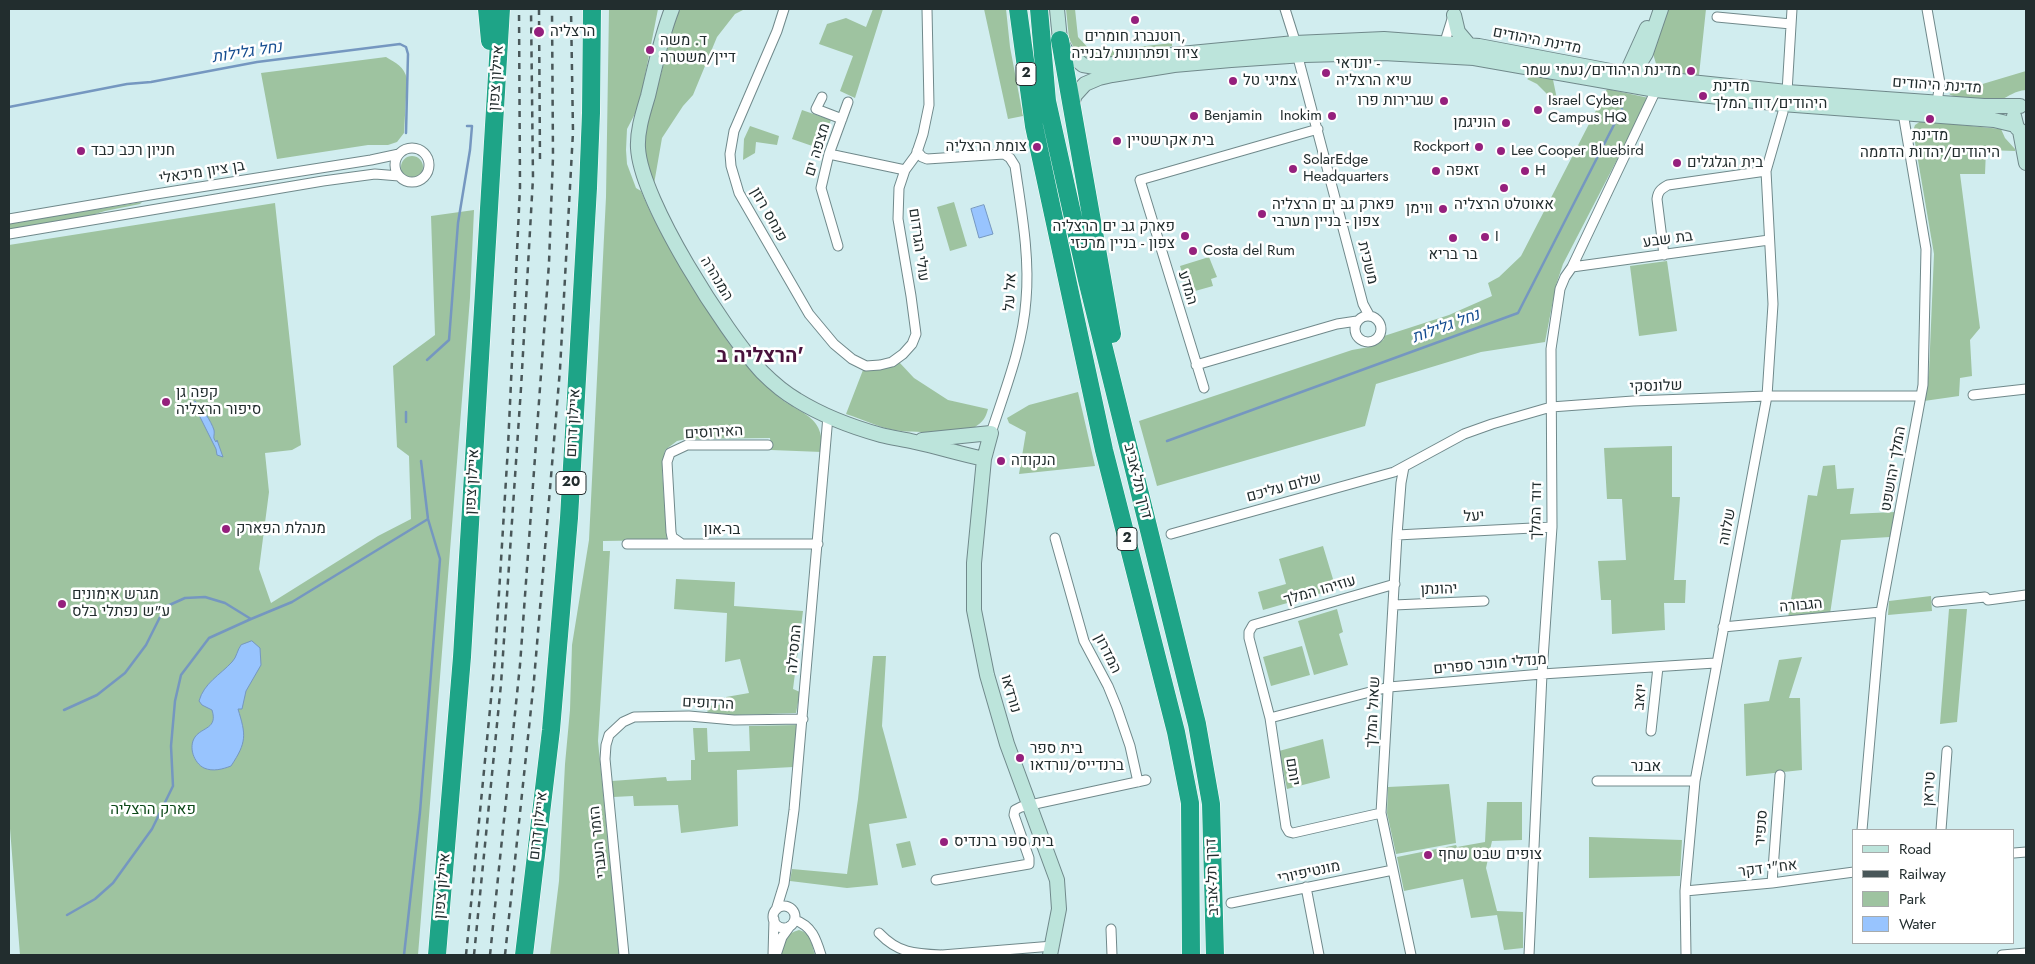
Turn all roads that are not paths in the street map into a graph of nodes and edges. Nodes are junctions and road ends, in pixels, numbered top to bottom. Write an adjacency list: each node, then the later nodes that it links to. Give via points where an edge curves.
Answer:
1 (487, 9): 38 (highway)
2 (501, 9): 38 (highway, איילון צפון)
3 (592, 9): 116 (highway, איילון דרום / 20, via 588,188 569,518 551,730)
4 (663, 9): 20 (street, המנהרה)
5 (672, 9): 20 (street, המנהרה)
6 (779, 9): 19 (street, פנחס רוזן)
7 (784, 9): 19 (street, פנחס רוזן)
8 (927, 9): 39 (street, עולי הגרדום, via 929,106)
9 (1038, 9): 68 (highway, דרך תל-אביב / 2, via 1047,101)
10 (1058, 9): 21 (street)
11 (1285, 9): 24 (street, משכית)
12 (1792, 9): 18 (street, שלווה)
13 (1927, 9): 31 (street, via 1940,83)
14 (1660, 10): 25 (street); 26 (street, via 1644,34)
15 (1455, 12): 22 (street, via 1458,32); 23 (street)
16 (1019, 16): 122 (highway, דרך תל-אביב / 2, via 1034,126 1104,450 1176,732 1190,803)
17 (1717, 17): 18 (street)
18 (1791, 24): 29 (street, שלווה)
19 (778, 26): 54 (street, פנחס רוזן, via 734,131 730,154 735,180 750,212 820,329 852,359 866,366)
20 (663, 32): 62 (street, המנהרה, via 638,134 640,161 649,190 680,250 738,343 776,384 796,400)
21 (1060, 40): 24 (street, מדינת היהודים, via 1076,62 1095,68 1170,55); 33 (highway)
22 (1469, 46): 23 (street, מדינת היהודים); 26 (street, מדינת היהודים)
23 (1442, 49): 24 (street, מדינת היהודים, via 1383,53); 26 (street, מדינת היהודים, via 1474,58)
24 (1297, 51): 33 (street, מדינת היהודים, via 1174,65 1099,78 1079,90); 36 (street, משכית)
25 (1646, 53): 26 (street); 27 (street, via 1647,62)
26 (1624, 79): 27 (street, מדינת היהודים)
27 (1660, 85): 29 (street, מדינת היהודים); 51 (street, דוד המלך)
28 (822, 97): 35 (street, מצפה ים, via 816,110)
29 (1785, 98): 31 (street, מדינת היהודים); 34 (street, מדינת היהודים); 44 (street, שלווה)
30 (848, 102): 35 (street, מצפה ים)
31 (1937, 102): 32 (street, מדינת היהודים, via 1984,106)
32 (2023, 104): 37 (street, via 2015,113)
33 (1071, 106): 68 (highway)
34 (1902, 113): 37 (street, מדינת היהודים, via 1994,120); 60 (street, המלך יהושפט, via 1926,249)
35 (842, 119): 41 (street, מצפה ים)
36 (1318, 129): 52 (street, משכית, via 1363,304); 55 (street, המדע, via 1140,180)
37 (2020, 130): 42 (street)
38 (493, 136): 115 (highway, איילון צפון, via 462,657)
39 (917, 151): 43 (street, עולי הגרדום); 63 (street, אל על, via 928,159 1004,154 1015,166 1027,279 1026,302 1015,358)
40 (400, 154): 45 (street, via 395,163); 45 (street, via 409,148 418,149 428,158 429,166 426,175 418,181 407,182); 46 (street, בן ציון מיכאלי)
41 (829, 154): 43 (street); 49 (street, מצפה ים, via 821,188)
42 (2026, 163)
43 (905, 170): 54 (street, עולי הגרדום, via 898,188 898,219 916,334 912,344)
44 (1766, 171): 48 (street, שלווה); 50 (street, via 1662,188 1657,200)
45 (399, 176): 47 (street, בן ציון מיכאלי, via 374,174 324,181)
46 (9, 219)
47 (9, 234)
48 (1769, 240): 50 (street, בת שבע); 59 (street, שלווה, via 1773,304)
49 (838, 246)
50 (1664, 255): 51 (street, בת שבע)
51 (1572, 267): 61 (street, דוד המלך, via 1560,289 1555,317 1551,349)
52 (1369, 315): 53 (street); 53 (street, via 1379,321 1381,329 1373,341 1358,338 1354,330)
53 (1357, 321): 55 (street)
54 (892, 362)
55 (1196, 366): 56 (street, המדע)
56 (1204, 388)
57 (2026, 389): 58 (street)
58 (1973, 395)
59 (1767, 396): 60 (street, שלונסקי); 61 (street, שלונסקי); 83 (street, שלווה)
60 (1921, 396): 81 (street, המלך יהושפט)
61 (1551, 407): 67 (street, שלונסקי, via 1464,434); 69 (street, דוד המלך)
62 (828, 416): 64 (street, המנהרה, via 882,436); 75 (street, המסילה)
63 (990, 433): 64 (street, המנהרה); 66 (street, נורדאו)
64 (914, 441): 66 (street, המנהרה)
65 (768, 445): 74 (street, האירוסים, via 687,445 670,453 667,462 671,532 672,538)
66 (984, 459): 96 (street, נורדאו, via 974,564 974,610 996,705)
67 (1404, 467): 70 (street, שלום עליכם); 71 (street, שאול המלך)
68 (1139, 492): 123 (highway, דרך תל-אביב / 2, via 1198,724 1211,804)
69 (1552, 527): 71 (street, יעל); 86 (street, דוד המלך)
70 (1171, 534)
71 (1397, 536): 76 (street, שאול המלך)
72 (1055, 538): 96 (street, המדרון, via 1084,641 1108,686 1142,781)
73 (627, 544): 74 (street, בר-און)
74 (682, 544): 75 (street, בר-און)
75 (818, 544): 89 (street, המסילה)
76 (1395, 584): 80 (street, שאול המלך); 82 (street, עוזיהו המלך)
77 (2026, 595): 79 (street)
78 (1484, 602): 80 (street, יהונתן)
79 (1937, 602)
80 (1394, 605): 87 (street, שאול המלך)
81 (1881, 612): 83 (street, הגבורה); 98 (street, המלך יהושפט)
82 (1253, 625): 88 (street, יותם, via 1249,638)
83 (1723, 627): 84 (street, שלווה)
84 (1715, 663): 85 (street, מנדלי מוכר ספרים); 95 (street, שלווה)
85 (1658, 667): 86 (street, מנדלי מוכר ספרים); 91 (street, יואב)
86 (1542, 674): 87 (street, מנדלי מוכר ספרים); 126 (street, דוד המלך)
87 (1389, 687): 88 (street, מנדלי מוכר ספרים); 97 (street, שאול המלך)
88 (1270, 718): 97 (street, יותם, via 1289,832)
89 (803, 719): 90 (street, הרדופים, via 634,717); 104 (street, המסילה)
90 (616, 728): 117 (street, הזמר העברי, via 609,736 605,759)
91 (1651, 731)
92 (1947, 751): 99 (street, טיראן)
93 (1780, 775): 103 (street, סנפיר)
94 (1597, 781): 95 (street, אבנר)
95 (1694, 781): 106 (street, שלווה)
96 (1030, 804): 102 (street, via 1015,810 1014,815 1029,864); 113 (street, נורדאו, via 1059,890)
97 (1381, 813): 100 (street, שאול המלך)
98 (1862, 829)
99 (1941, 829)
100 (1393, 870): 105 (street, מונטיפיורי); 125 (street, שאול המלך)
101 (1852, 872): 103 (street, אח"י דקר)
102 (936, 880)
103 (1772, 883): 106 (street, אח"י דקר)
104 (784, 884): 108 (street, המסילה); 109 (street, המסילה)
105 (1306, 888): 107 (street, מונטיפיורי); 124 (street)
106 (1685, 891): 127 (street, שלווה)
107 (1231, 904)
108 (791, 909): 109 (street, via 785,906); 110 (street, via 795,914)
109 (775, 913): 110 (street, via 775,922 780,927); 118 (street, המסילה)
110 (792, 923): 118 (street, המסילה); 119 (street, via 806,925 811,930)
111 (1110, 929): 121 (street)
112 (879, 933): 120 (street, via 902,951)
113 (1052, 951): 120 (street)
114 (2026, 953): 128 (street)
115 (436, 955)
116 (524, 955)
117 (624, 955)
118 (775, 955)
119 (822, 955)
120 (942, 955)
121 (1112, 955)
122 (1191, 955)
123 (1215, 955)
124 (1319, 955)
125 (1411, 955)
126 (1529, 955)
127 (1686, 955)
128 (2002, 955)

